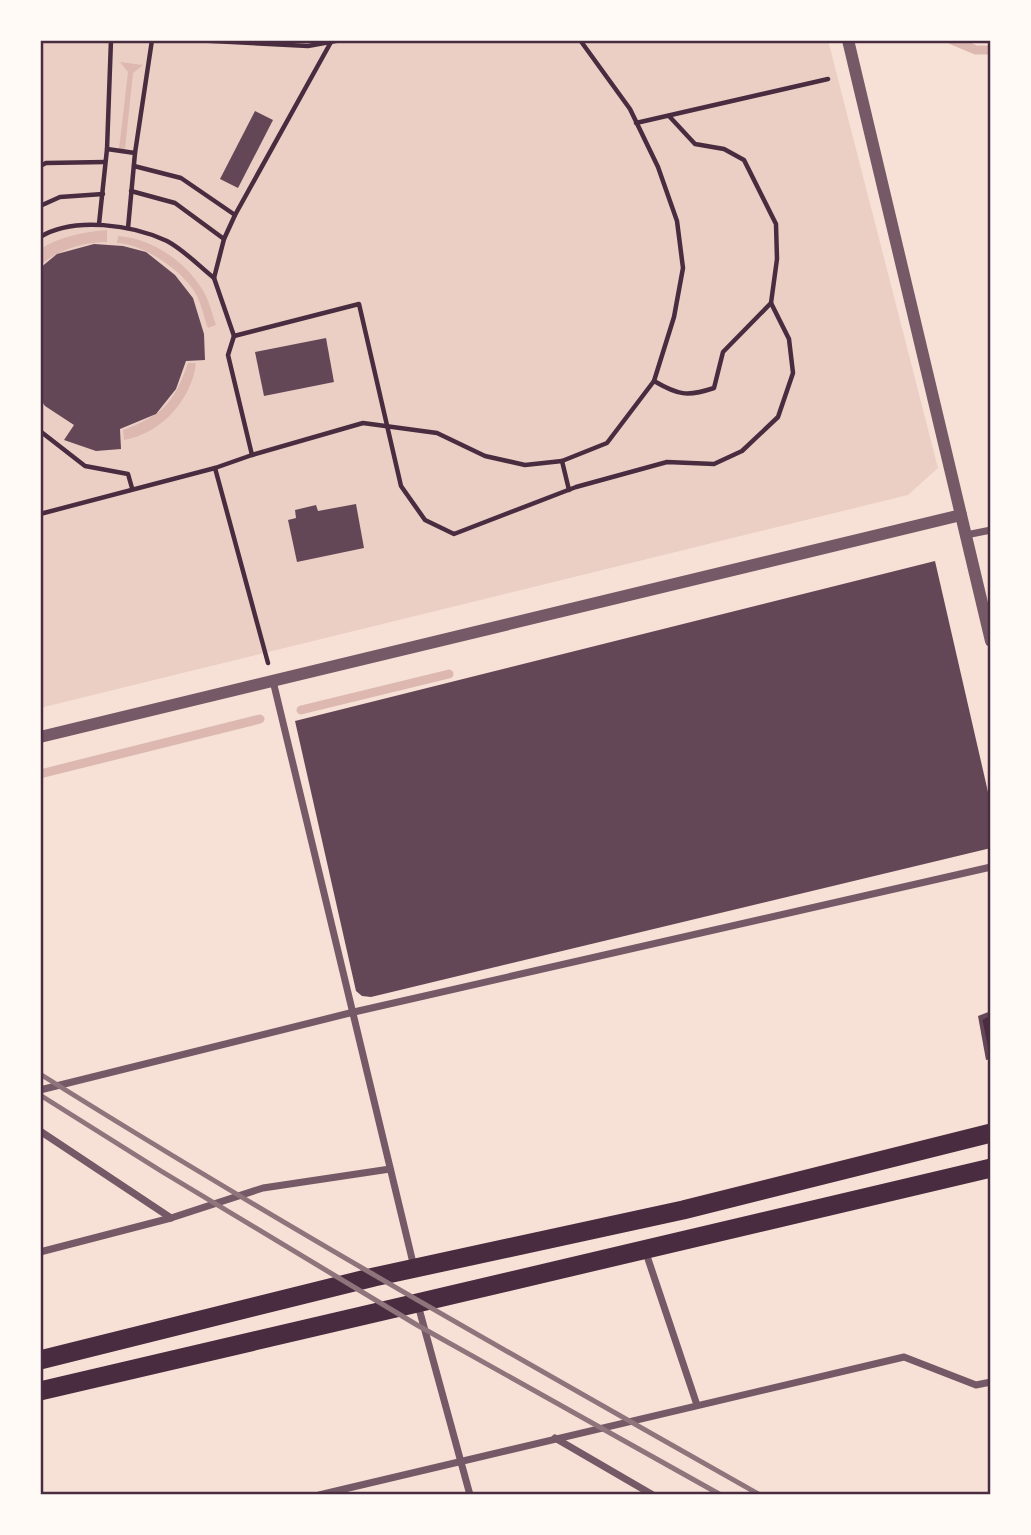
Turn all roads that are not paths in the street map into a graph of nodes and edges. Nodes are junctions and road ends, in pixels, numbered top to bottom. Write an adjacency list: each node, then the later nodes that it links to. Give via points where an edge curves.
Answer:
1 (848, 40): 2 (street)
2 (961, 515): 4 (street); 6 (street)
3 (991, 530): 4 (street)
4 (966, 535): 5 (street)
5 (991, 641)
6 (273, 681): 7 (street); 9 (street)
7 (40, 737)
8 (991, 867): 9 (street)
9 (354, 1012): 10 (street); 13 (street)
10 (40, 1090)
11 (40, 1131): 15 (street)
12 (991, 1133): 18 (highway, via 682,1210)
13 (390, 1168): 15 (street, via 263,1188); 18 (street)
14 (991, 1168): 16 (highway)
15 (171, 1218): 17 (street)
16 (646, 1250): 19 (highway); 23 (street)
17 (40, 1252)
18 (414, 1268): 20 (highway)
19 (417, 1301): 22 (highway); 25 (street)
20 (40, 1360)
21 (991, 1382): 23 (street, via 976,1385 904,1357)
22 (40, 1391)
23 (697, 1405): 24 (street)
24 (555, 1438): 25 (street); 28 (street)
25 (462, 1460): 26 (street); 27 (street)
26 (318, 1495)
27 (470, 1495)
28 (653, 1495)

